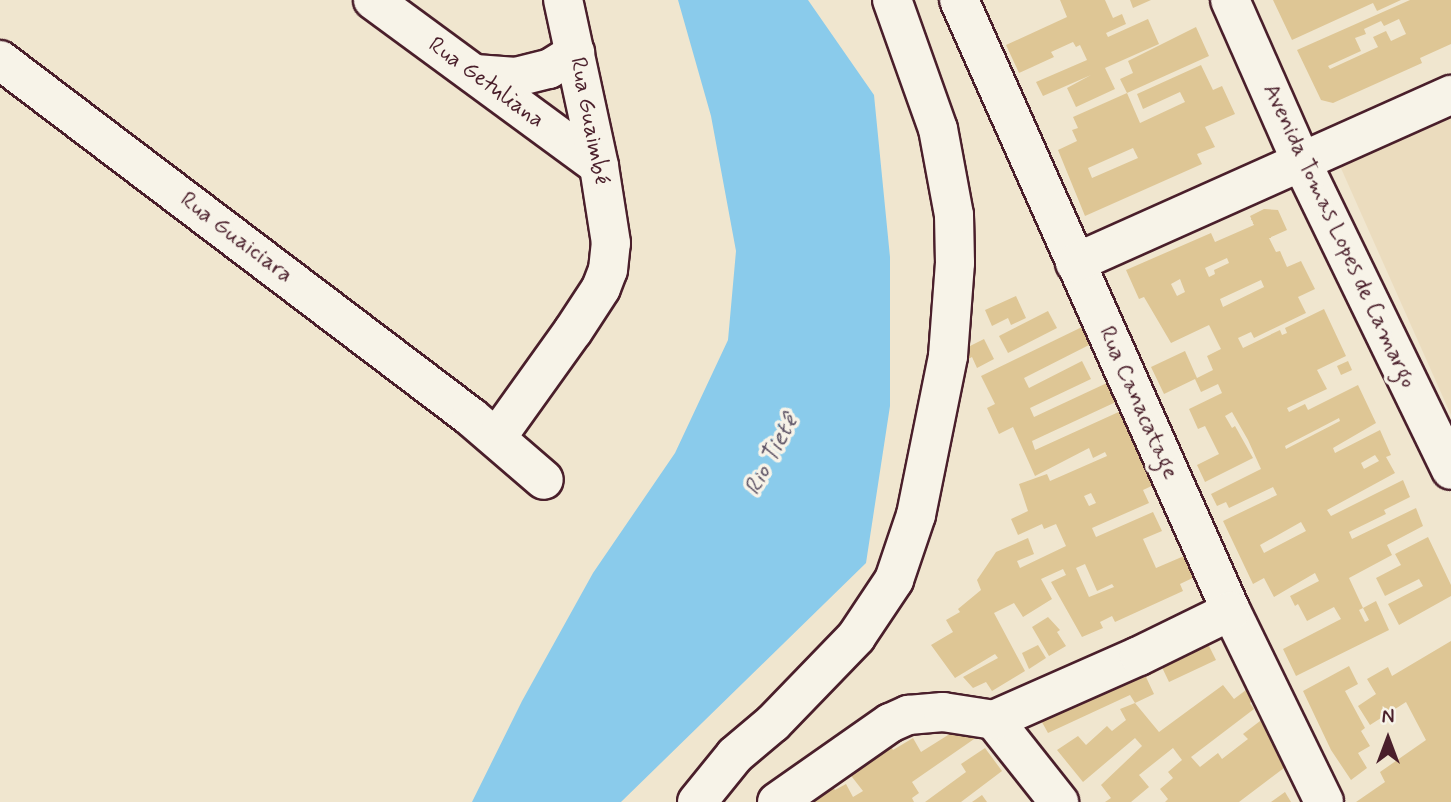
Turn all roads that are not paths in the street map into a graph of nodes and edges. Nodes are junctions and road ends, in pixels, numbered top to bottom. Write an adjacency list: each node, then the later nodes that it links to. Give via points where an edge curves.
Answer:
1 (373, 0): 8 (street, Rua Getuliana)
2 (563, 0): 6 (street, Rua Guaimbé)
3 (892, 0): 18 (street, via 938,129 954,215 948,356 916,515 894,580 856,637 773,723 735,755)
4 (959, 0): 12 (street, Rua Canacatage)
5 (1230, 0): 10 (street, Avenida Tomas Lopes de Camargo)
6 (575, 53): 8 (street, via 549,69 525,75); 11 (street, Rua Guaimbé)
7 (0, 60): 13 (street, Rua Guaiciara)
8 (475, 74): 11 (street, Rua Getuliana)
9 (1451, 95): 10 (street)
10 (1302, 163): 12 (street); 14 (street, Avenida Tomas Lopes de Camargo)
11 (599, 166): 13 (street, Rua Guaimbé, via 611,243 601,288)
12 (1075, 262): 16 (street, Rua Canacatage)
13 (484, 427): 15 (street, Rua Guaiciara)
14 (1451, 470)
15 (544, 480)
16 (1231, 611): 17 (street); 21 (street, Rua Canacatage)
17 (994, 720): 19 (street, via 943,712 908,715); 20 (street)
18 (697, 802)
19 (777, 802)
20 (1059, 802)
21 (1324, 802)

